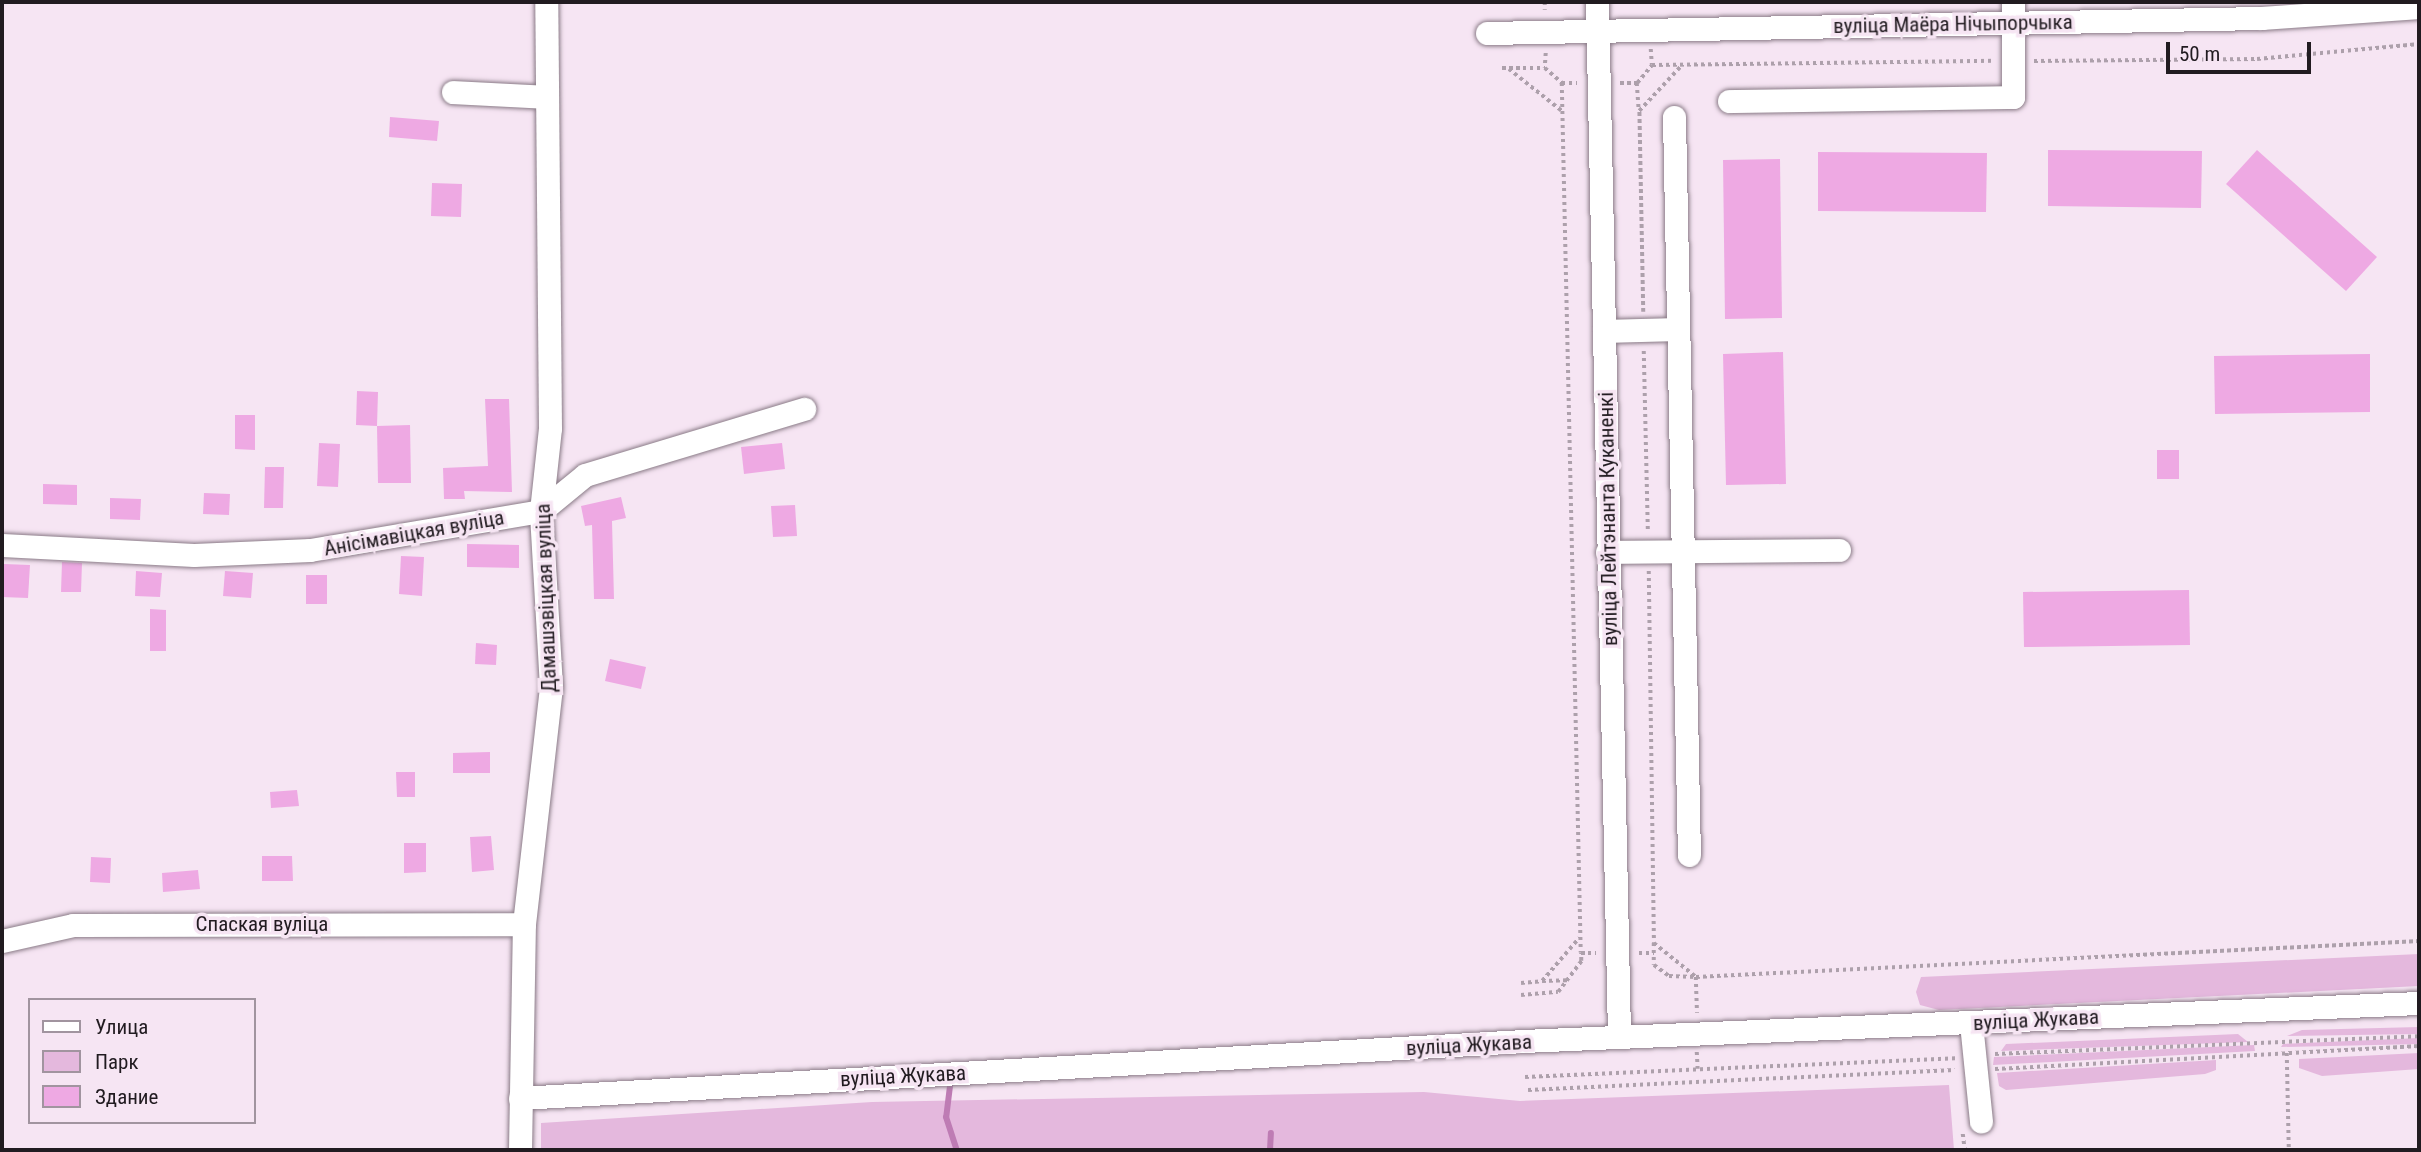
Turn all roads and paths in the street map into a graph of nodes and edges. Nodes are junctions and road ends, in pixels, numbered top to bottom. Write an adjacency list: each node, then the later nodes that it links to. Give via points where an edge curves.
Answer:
1 (546, 2): 19 (street, Дамашэвіцкая вуліца)
2 (1545, 2): 6 (path)
3 (1597, 2): 7 (street, вуліца Лейтэнанта Куканенкі)
4 (2419, 6): 5 (street, вуліца Маёра Нічыпорчыка, via 2262,18)
5 (2012, 12): 7 (street, вуліца Маёра Нічыпорчыка); 10 (street)
6 (1546, 32): 7 (street, вуліца Маёра Нічыпорчыка); 8 (street, вуліца Маёра Нічыпорчыка); 13 (path)
7 (1597, 32): 17 (street, вуліца Лейтэнанта Куканенкі)
8 (1487, 33)
9 (2419, 44): 10 (path, via 2258,59)
10 (2013, 61): 11 (path); 20 (street, via 2013,97)
11 (1682, 65): 16 (path, via 1652,65); 21 (path)
12 (1502, 68): 14 (path)
13 (1545, 68): 14 (path); 15 (path)
14 (1509, 69): 22 (path)
15 (1562, 83): 17 (path); 22 (path)
16 (1637, 83): 17 (path); 21 (path)
17 (1600, 84): 26 (street, вуліца Лейтэнанта Куканенкі)
18 (453, 92): 19 (street)
19 (547, 97): 28 (street, Дамашэвіцкая вуліца, via 550,428)
20 (1729, 101)
21 (1639, 111): 25 (path)
22 (1562, 112): 36 (path)
23 (1674, 117): 24 (street)
24 (1677, 329): 25 (street); 32 (street)
25 (1643, 330): 26 (street); 31 (path)
26 (1604, 331): 33 (street, вуліца Лейтэнанта Куканенкі)
27 (804, 409): 28 (street, via 584,475)
28 (541, 511): 29 (street, Анісімавіцкая вуліца, via 310,550 194,555); 35 (street, Дамашэвіцкая вуліца, via 551,687)
29 (2, 545)
30 (1839, 550): 32 (street)
31 (1648, 551): 32 (street); 33 (street); 39 (path)
32 (1681, 551): 34 (street)
33 (1607, 552): 41 (street, вуліца Лейтэнанта Куканенкі)
34 (1689, 855)
35 (524, 924): 37 (street, Спаская вуліца, via 73,925); 57 (street, Дамашэвіцкая вуліца)
36 (1581, 936): 40 (path); 45 (path)
37 (2, 941)
38 (2419, 941): 43 (path)
39 (1654, 943): 42 (path); 43 (path)
40 (1581, 953): 41 (path); 44 (path, via 1581,961)
41 (1617, 953): 42 (path); 51 (street, вуліца Лейтэнанта Куканенкі)
42 (1654, 954): 43 (path, via 1654,965 1669,976)
43 (1696, 977): 50 (path)
44 (1567, 980): 45 (path); 47 (path, via 1558,992)
45 (1542, 981): 46 (path)
46 (1521, 982)
47 (1521, 995)
48 (2419, 1003): 49 (street, вуліца Жукава)
49 (1971, 1023): 50 (street, вуліца Жукава); 55 (street)
50 (1697, 1034): 51 (street, вуліца Жукава); 54 (path)
51 (1619, 1037): 57 (street, вуліца Жукава)
52 (2419, 1046): 53 (path)
53 (2287, 1053): 55 (path); 60 (path)
54 (1698, 1069)
55 (1966, 1070): 56 (path); 58 (street)
56 (1528, 1090)
57 (520, 1098): 59 (street, Дамашэвіцкая вуліца)
58 (1981, 1121)
59 (520, 1150)
60 (2289, 1150)

